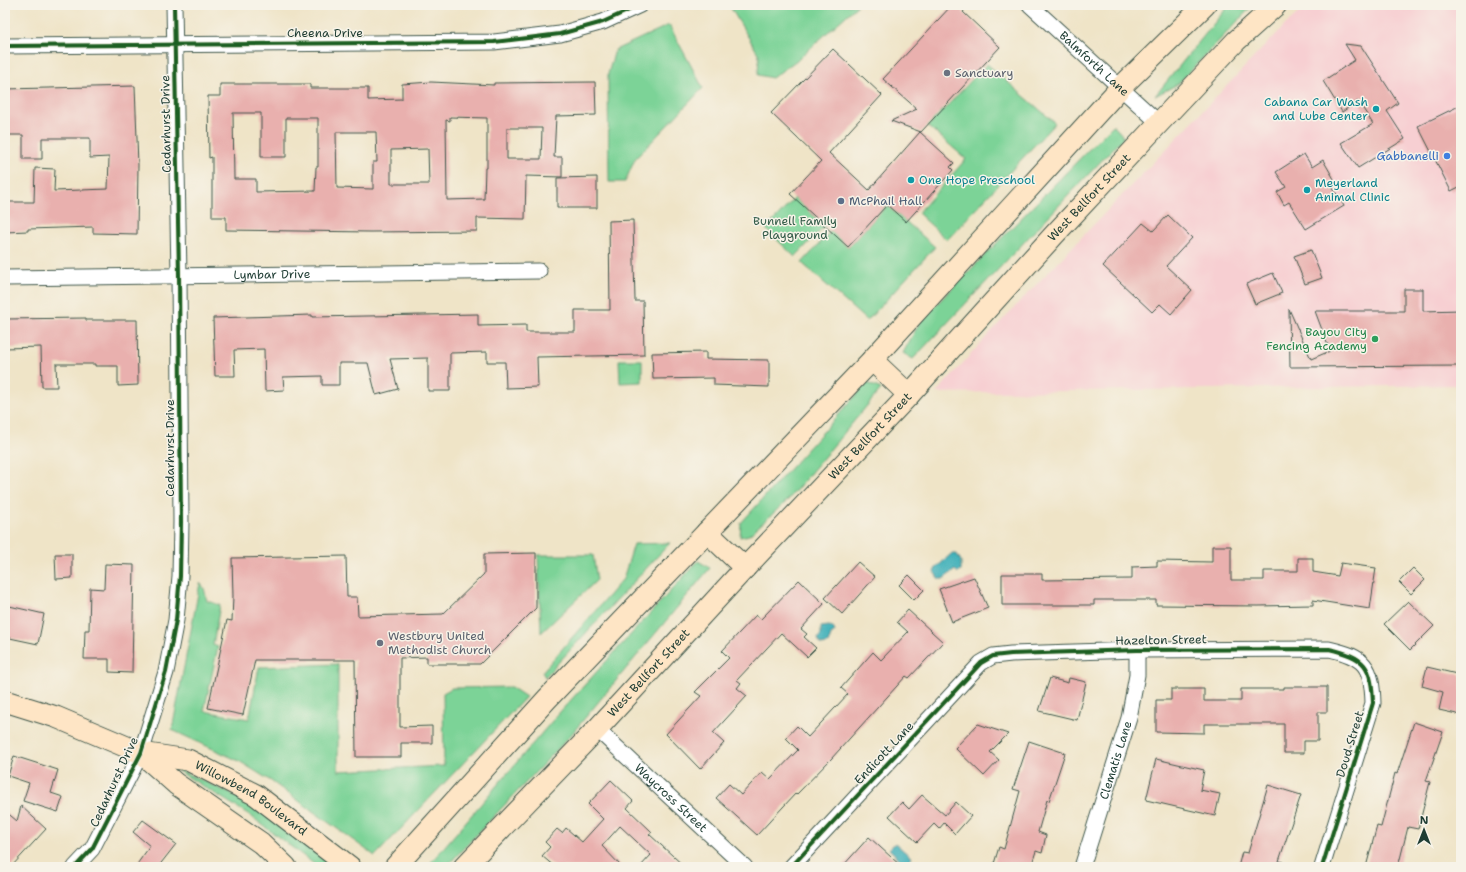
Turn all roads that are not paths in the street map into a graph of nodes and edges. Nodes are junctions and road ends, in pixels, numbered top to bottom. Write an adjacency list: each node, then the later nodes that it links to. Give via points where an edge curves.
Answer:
1 (174, 5): 6 (street, Cedarhurst Drive)
2 (1030, 5): 8 (street, Balmforth Lane)
3 (1205, 5): 8 (main road)
4 (1276, 5): 9 (main road, West Bellfort Street, via 1236,41)
5 (631, 7): 6 (street, Cheena Drive, via 603,22 560,34 494,42)
6 (174, 43): 7 (street, Cheena Drive); 11 (street, Cedarhurst Drive)
7 (5, 46)
8 (1121, 87): 9 (street, Balmforth Lane); 13 (main road)
9 (1159, 123): 14 (main road, West Bellfort Street)
10 (539, 271): 11 (street, Lymbar Drive)
11 (179, 275): 12 (street, Lymbar Drive); 22 (street, Cedarhurst Drive, via 180,576 176,620 166,672)
12 (5, 278)
13 (872, 360): 14 (main road); 15 (main road)
14 (909, 395): 16 (main road, West Bellfort Street)
15 (707, 532): 16 (main road); 26 (main road, via 547,699)
16 (745, 568): 21 (main road, West Bellfort Street)
17 (1329, 649): 18 (street, Hazelton Street); 31 (street, Doud Street, via 1349,653 1362,662 1371,676 1373,703)
18 (1137, 650): 19 (street, Hazelton Street); 30 (street, Clematis Lane, via 1137,675 1129,718)
19 (993, 656): 29 (street, Endicott Lane, via 981,663)
20 (5, 701): 22 (main road, Willowbend Boulevard, via 56,716)
21 (597, 729): 27 (main road, West Bellfort Street); 28 (street, Waycross Street)
22 (141, 753): 23 (street, Cedarhurst Drive, via 92,850); 24 (main road, Willowbend Boulevard, via 176,784 261,843); 25 (main road, Willowbend Boulevard, via 188,760 256,795)
23 (76, 867)
24 (286, 867)
25 (350, 867)
26 (395, 867)
27 (464, 867)
28 (745, 867)
29 (791, 867)
30 (1082, 867)
31 (1322, 867)

